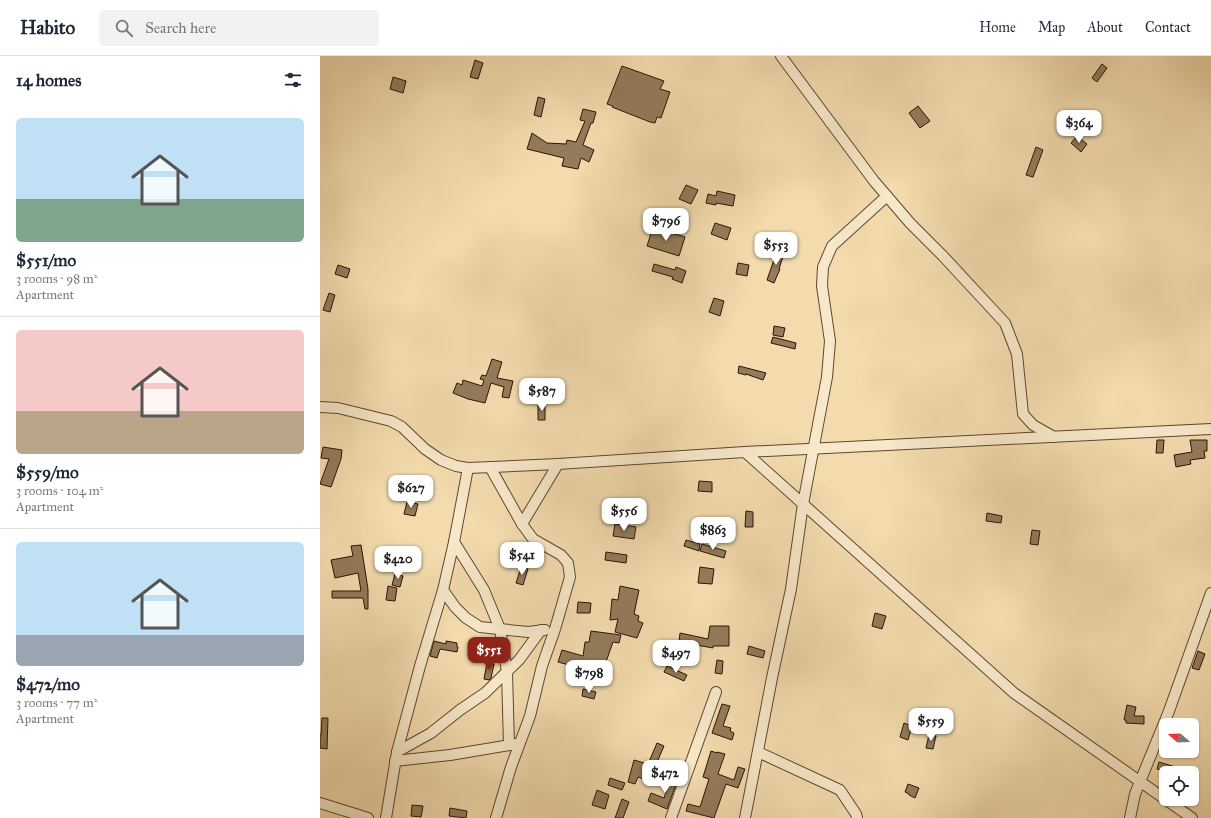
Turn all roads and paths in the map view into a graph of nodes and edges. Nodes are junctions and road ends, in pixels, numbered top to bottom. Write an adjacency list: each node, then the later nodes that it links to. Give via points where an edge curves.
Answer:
1 (781, 56): 2 (street)
2 (887, 196): 5 (street, via 1005,323 1017,354 1023,414 1033,425); 6 (street, via 832,246 823,267 822,286 830,341 827,377)
3 (320, 407): 10 (street, via 338,408 391,420 441,460)
4 (1211, 429): 5 (street)
5 (1054, 437): 6 (street)
6 (813, 449): 7 (street); 11 (street)
7 (746, 452): 8 (street); 11 (street)
8 (558, 464): 9 (street); 12 (street)
9 (490, 467): 10 (street); 12 (street)
10 (468, 468): 13 (street)
11 (803, 504): 23 (street, via 791,589); 25 (street, via 1014,693)
12 (522, 524): 17 (street, via 533,539 561,555 568,563 570,577)
13 (454, 542): 14 (street); 16 (street, via 484,590)
14 (443, 590): 16 (street, via 466,618 480,627); 24 (street)
15 (1211, 593): 25 (street, via 1169,711)
16 (500, 629): 18 (street, via 528,632); 19 (street)
17 (555, 629): 18 (street); 21 (street)
18 (541, 630): 19 (street)
19 (507, 672): 22 (street); 24 (street, via 485,693)
20 (716, 692): 30 (street)
21 (520, 743): 22 (street); 29 (street)
22 (509, 745): 24 (street, via 450,755)
23 (758, 752): 31 (street); 32 (street, via 840,790)
24 (396, 757): 28 (street)
25 (1140, 781): 33 (street); 34 (street)
26 (320, 803): 27 (street)
27 (368, 818)
28 (386, 818)
29 (496, 818)
30 (671, 818)
31 (745, 818)
32 (857, 818)
33 (1130, 818)
34 (1192, 818)

